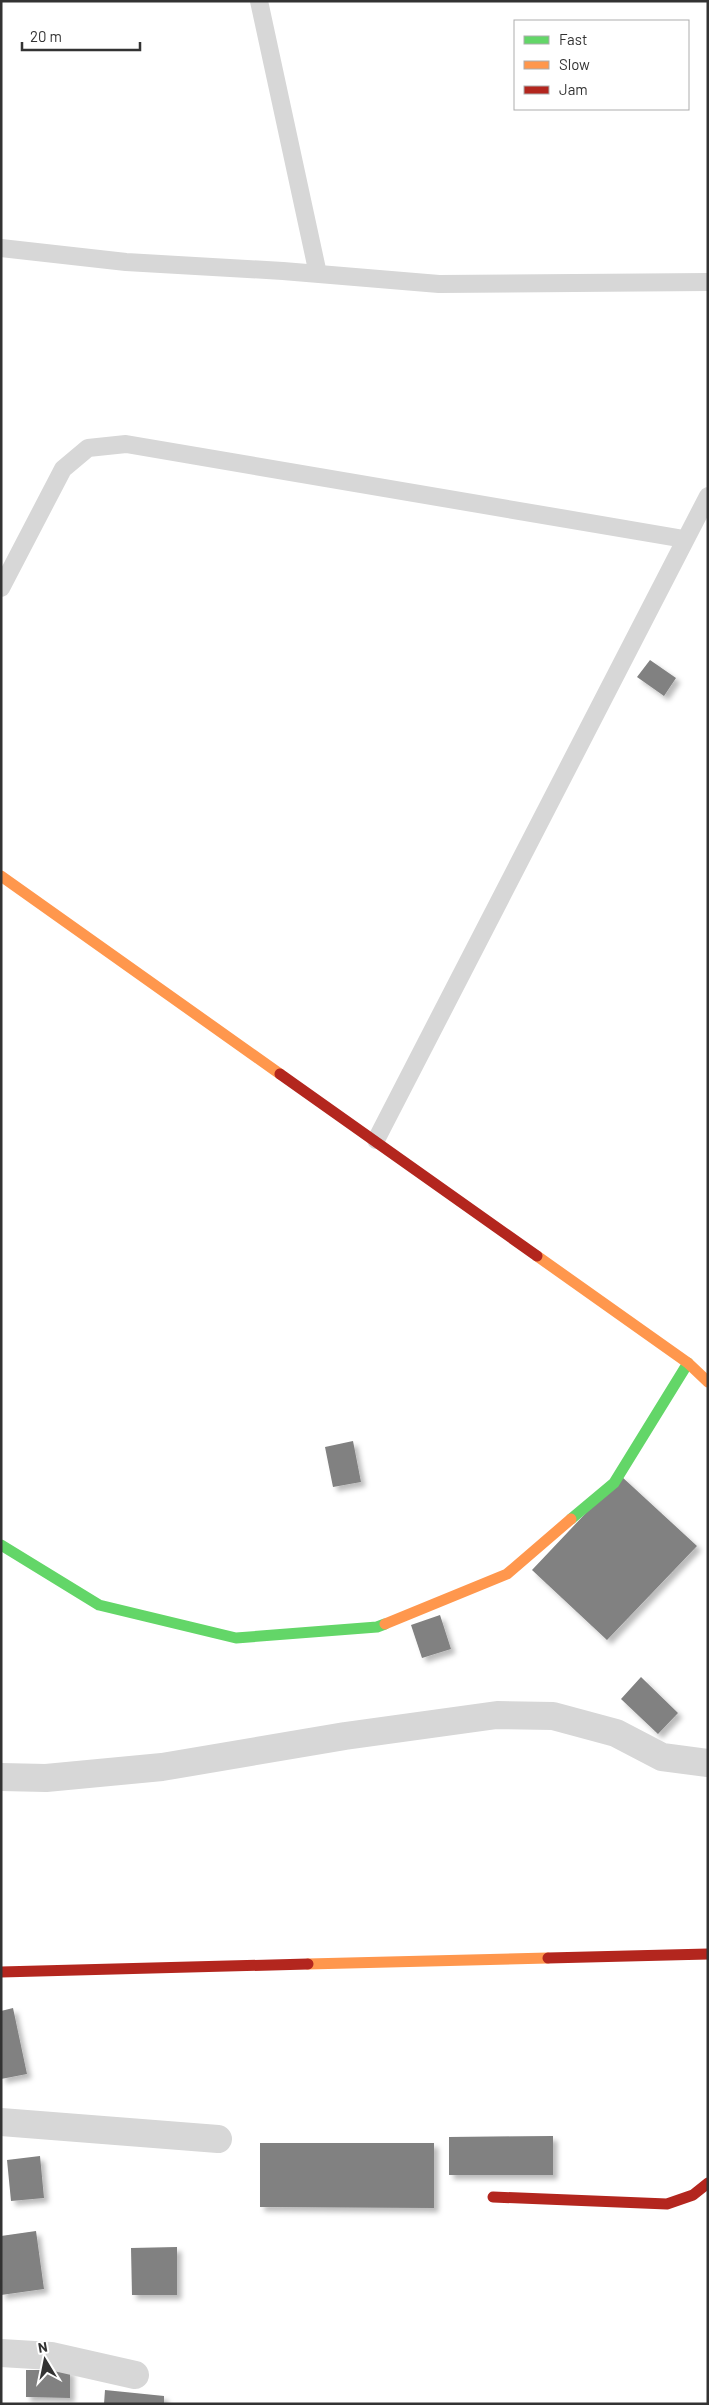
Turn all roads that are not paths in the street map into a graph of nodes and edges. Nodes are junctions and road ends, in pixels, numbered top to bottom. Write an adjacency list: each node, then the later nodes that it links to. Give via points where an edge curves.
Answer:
1 (260, 1): 3 (lane)
2 (1, 248): 3 (lane, via 126,262)
3 (318, 274): 4 (lane, via 439,284)
4 (708, 282)
5 (708, 496): 6 (lane)
6 (684, 539): 7 (lane, via 126,444 88,448 63,470); 9 (lane)
7 (1, 588)
8 (1, 876): 9 (street)
9 (376, 1140): 10 (street)
10 (688, 1363): 11 (street); 12 (street, via 614,1483 507,1574 377,1627 236,1638 99,1605)
11 (708, 1382)
12 (1, 1545)
13 (708, 1763): 14 (street, via 662,1757 616,1733 553,1716 497,1716 345,1736 162,1767 46,1778)
14 (1, 1777)
15 (708, 1954): 16 (street)
16 (1, 1972)
17 (1, 2122): 18 (street)
18 (218, 2139)
19 (708, 2183): 20 (street, via 694,2195 667,2204)
20 (493, 2197)
21 (1, 2353): 22 (street, via 51,2356)
22 (135, 2375)

